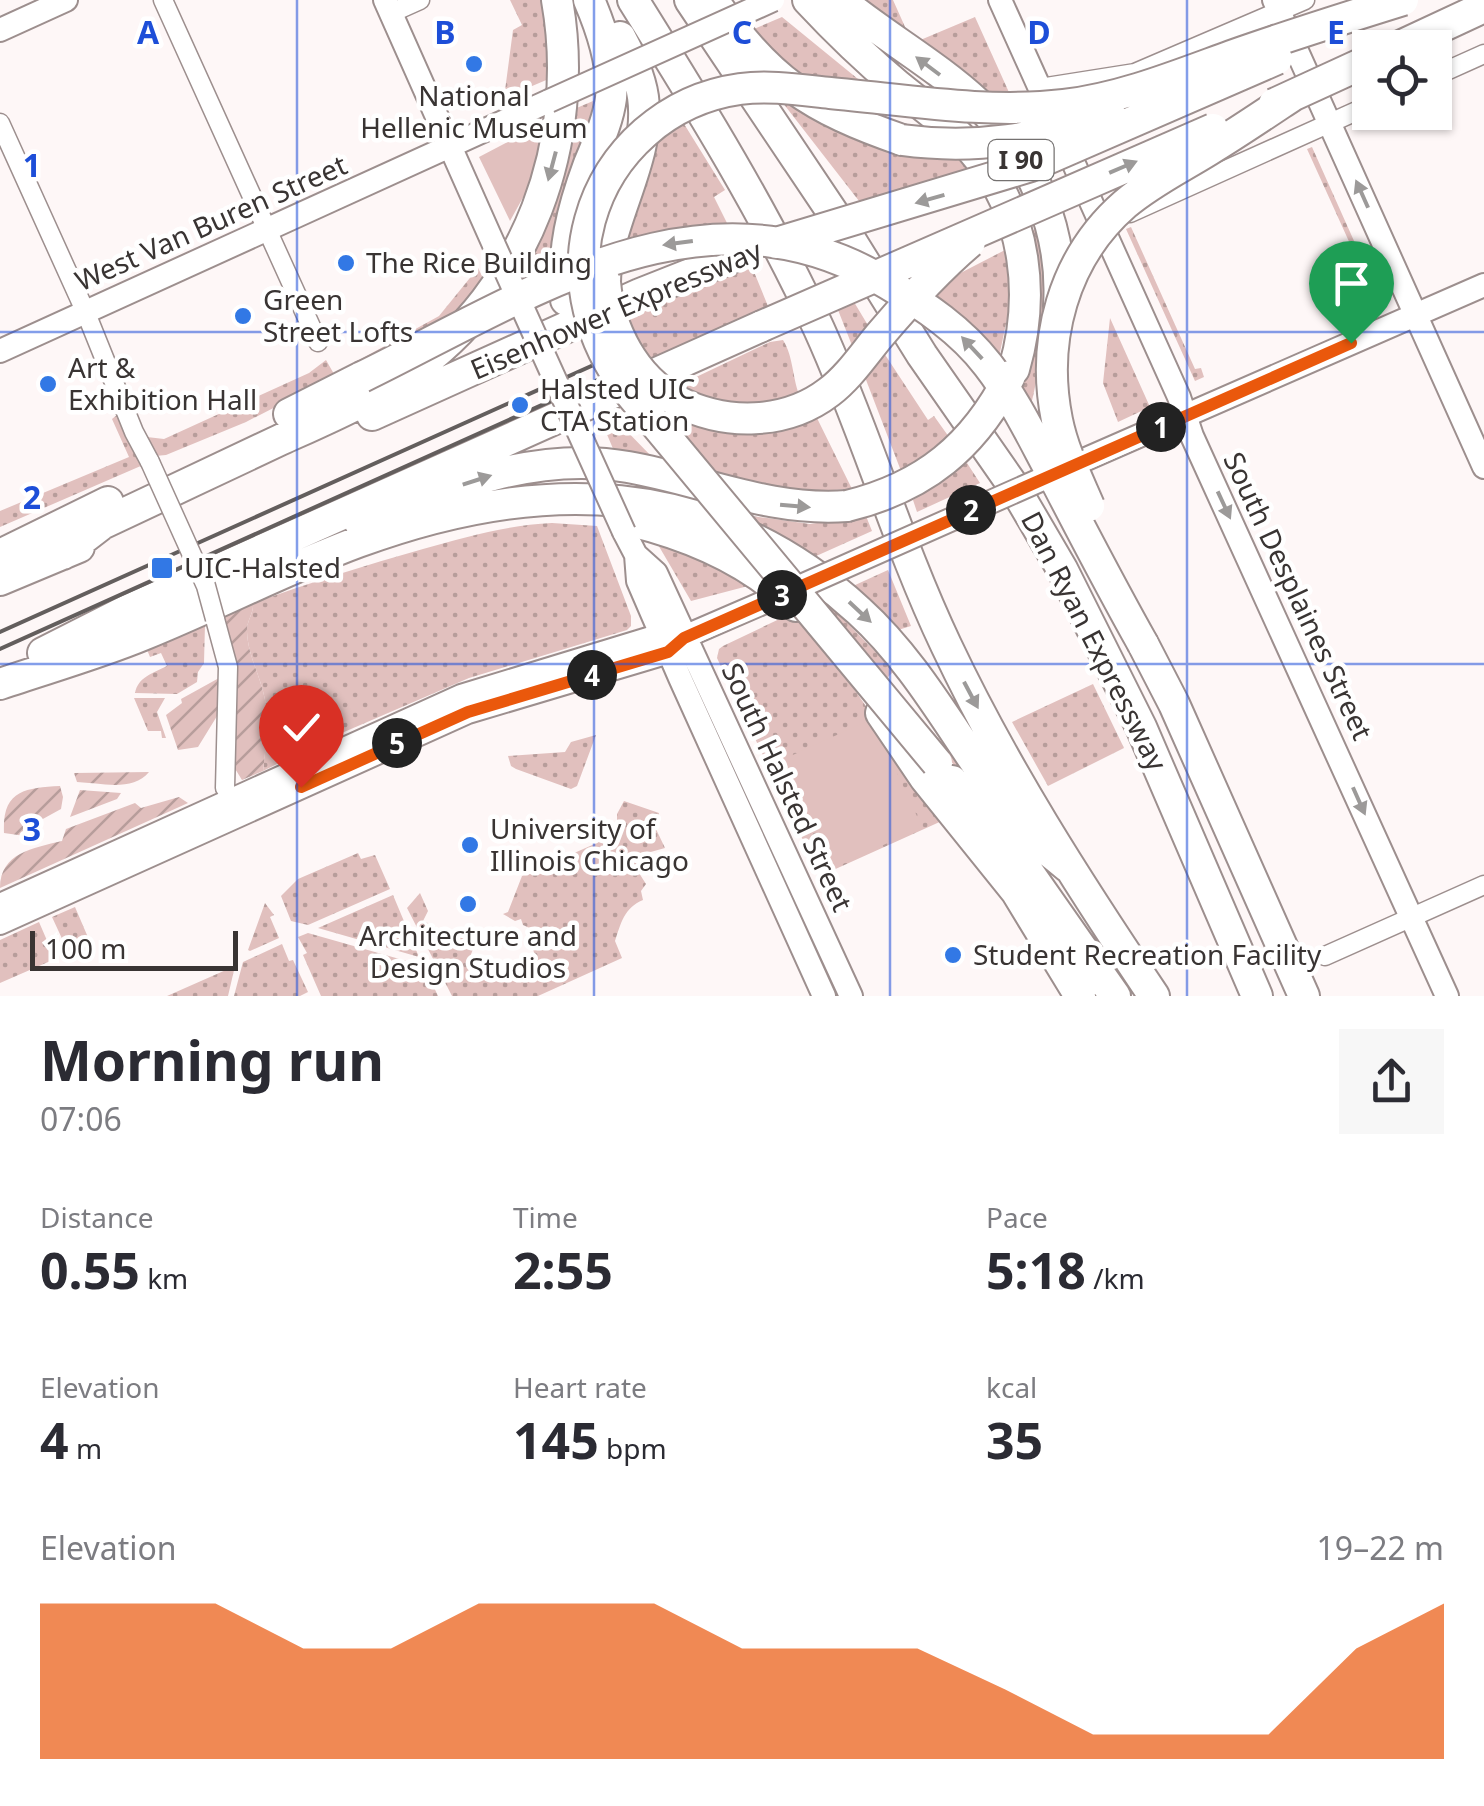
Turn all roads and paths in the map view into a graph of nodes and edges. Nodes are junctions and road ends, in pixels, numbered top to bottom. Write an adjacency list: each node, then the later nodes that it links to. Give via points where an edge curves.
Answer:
1 (66, 0): 20 (main road)
2 (163, 0): 36 (street)
3 (420, 0): 17 (street)
4 (558, 0): 48 (highway, one-way to 48, via 564,89 549,176 513,258 466,321 378,393 102,524)
5 (589, 0): 47 (highway, bridge, via 610,66 611,96 569,224 566,300 585,361 612,402)
6 (599, 0): 34 (highway, bridge, via 634,68 644,115 608,250 610,312 624,346 658,388 684,404 740,419 810,404 830,392 929,279)
7 (633, 0): 57 (highway, one-way to 57, via 714,128 797,284 945,642)
8 (690, 0): 53 (highway, Dan Ryan Expressway, via 1023,502)
9 (713, 0): 24 (highway, bridge, via 754,54 804,98 902,140 948,146 1018,141 1084,124)
10 (776, 0): 29 (highway); 33 (main road, West Van Buren Street, bridge)
11 (808, 0): 29 (highway)
12 (840, 0): 53 (highway, I 90, one-way to 12, via 1109,610 1049,450 1046,394 1060,269 1052,226 1000,126)
13 (1000, 0): 27 (main road, South Desplaines Street)
14 (1305, 0): 16 (street)
15 (1406, 0): 24 (highway, Eisenhower Expressway, bridge); 47 (highway, bridge, via 1074,104 1004,107 758,88 708,96 652,125 616,166 591,217 584,267 590,319 624,385)
16 (1277, 6): 27 (street, via 1135,72); 32 (main road)
17 (388, 7): 33 (main road, South Halsted Street)
18 (1484, 7): 21 (highway)
19 (1484, 29): 22 (highway)
20 (0, 30)
21 (1434, 30)
22 (1452, 36)
23 (1484, 54): 26 (street)
24 (1279, 58): 48 (highway, Eisenhower Expressway, one-way to 48, bridge, via 1031,166 731,258 640,294)
25 (1352, 68): 28 (highway, bridge)
26 (1452, 68)
27 (1040, 88): 35 (main road, South Desplaines Street)
28 (1292, 96): 34 (highway, one-way to 28, bridge); 52 (highway, bridge, via 1128,202 1094,238 1062,301 1052,362 1057,422)
29 (924, 107): 54 (highway, one-way to 29, bridge, via 343,530 514,469 604,463 806,507 847,506 900,488 956,452 992,412 1014,369 1026,304 1024,265 1003,197 978,157)
30 (1352, 113): 32 (street)
31 (0, 123): 38 (street)
32 (1330, 123): 35 (street); 39 (main road, one-way to 32)
33 (450, 147): 36 (main road, West Van Buren Street); 51 (main road, South Halsted Street, bridge, via 636,555 638,581)
34 (1001, 219): 54 (highway, bridge, via 128,610)
35 (1102, 226): 42 (main road, South Desplaines Street)
36 (267, 231): 38 (main road, West Van Buren Street); 40 (street)
37 (1484, 284): 39 (main road)
38 (86, 313): 41 (main road, West Van Buren Street); 55 (street, bridge, via 216,620 228,667)
39 (1416, 315): 42 (main road); 43 (main road)
40 (318, 342)
41 (0, 351)
42 (1185, 416): 51 (main road, bridge); 61 (main road, South Desplaines Street, one-way to 61)
43 (1484, 467)
44 (135, 489): 46 (highway, via 88,497); 49 (highway); 52 (highway, one-way to 44, bridge, via 987,363 923,305 866,271 783,245 722,238 646,248 583,269)
45 (478, 509): 54 (highway, via 354,544 140,637); 57 (highway, one-way to 57, via 560,497 629,501 712,520 782,552 877,628 1021,827); 66 (highway, via 586,514 666,530 734,560 788,598 834,648 1016,892)
46 (0, 535)
47 (760, 551): 56 (highway, bridge)
48 (63, 554): 50 (highway, Eisenhower Expressway)
49 (0, 555)
50 (0, 580)
51 (671, 641): 60 (main road, via 462,696); 62 (main road, via 468,712); 64 (main road, South Halsted Street); 65 (main road, South Halsted Street)
52 (1143, 644): 72 (highway)
53 (1110, 665): 58 (highway, Dan Ryan Expressway)
54 (0, 680)
55 (225, 788)
56 (983, 818): 67 (highway); 68 (highway, via 1003,836)
57 (1068, 866): 69 (highway)
58 (1210, 883): 70 (highway, Dan Ryan Expressway); 71 (highway, via 1251,928)
59 (1484, 886): 61 (street)
60 (0, 905)
61 (1412, 918): 63 (street); 73 (main road, South Desplaines Street)
62 (0, 923)
63 (1325, 956)
64 (824, 996)
65 (851, 996)
66 (1080, 996)
67 (1099, 996)
68 (1114, 996)
69 (1154, 996)
70 (1257, 996)
71 (1282, 996)
72 (1304, 996)
73 (1448, 996)

